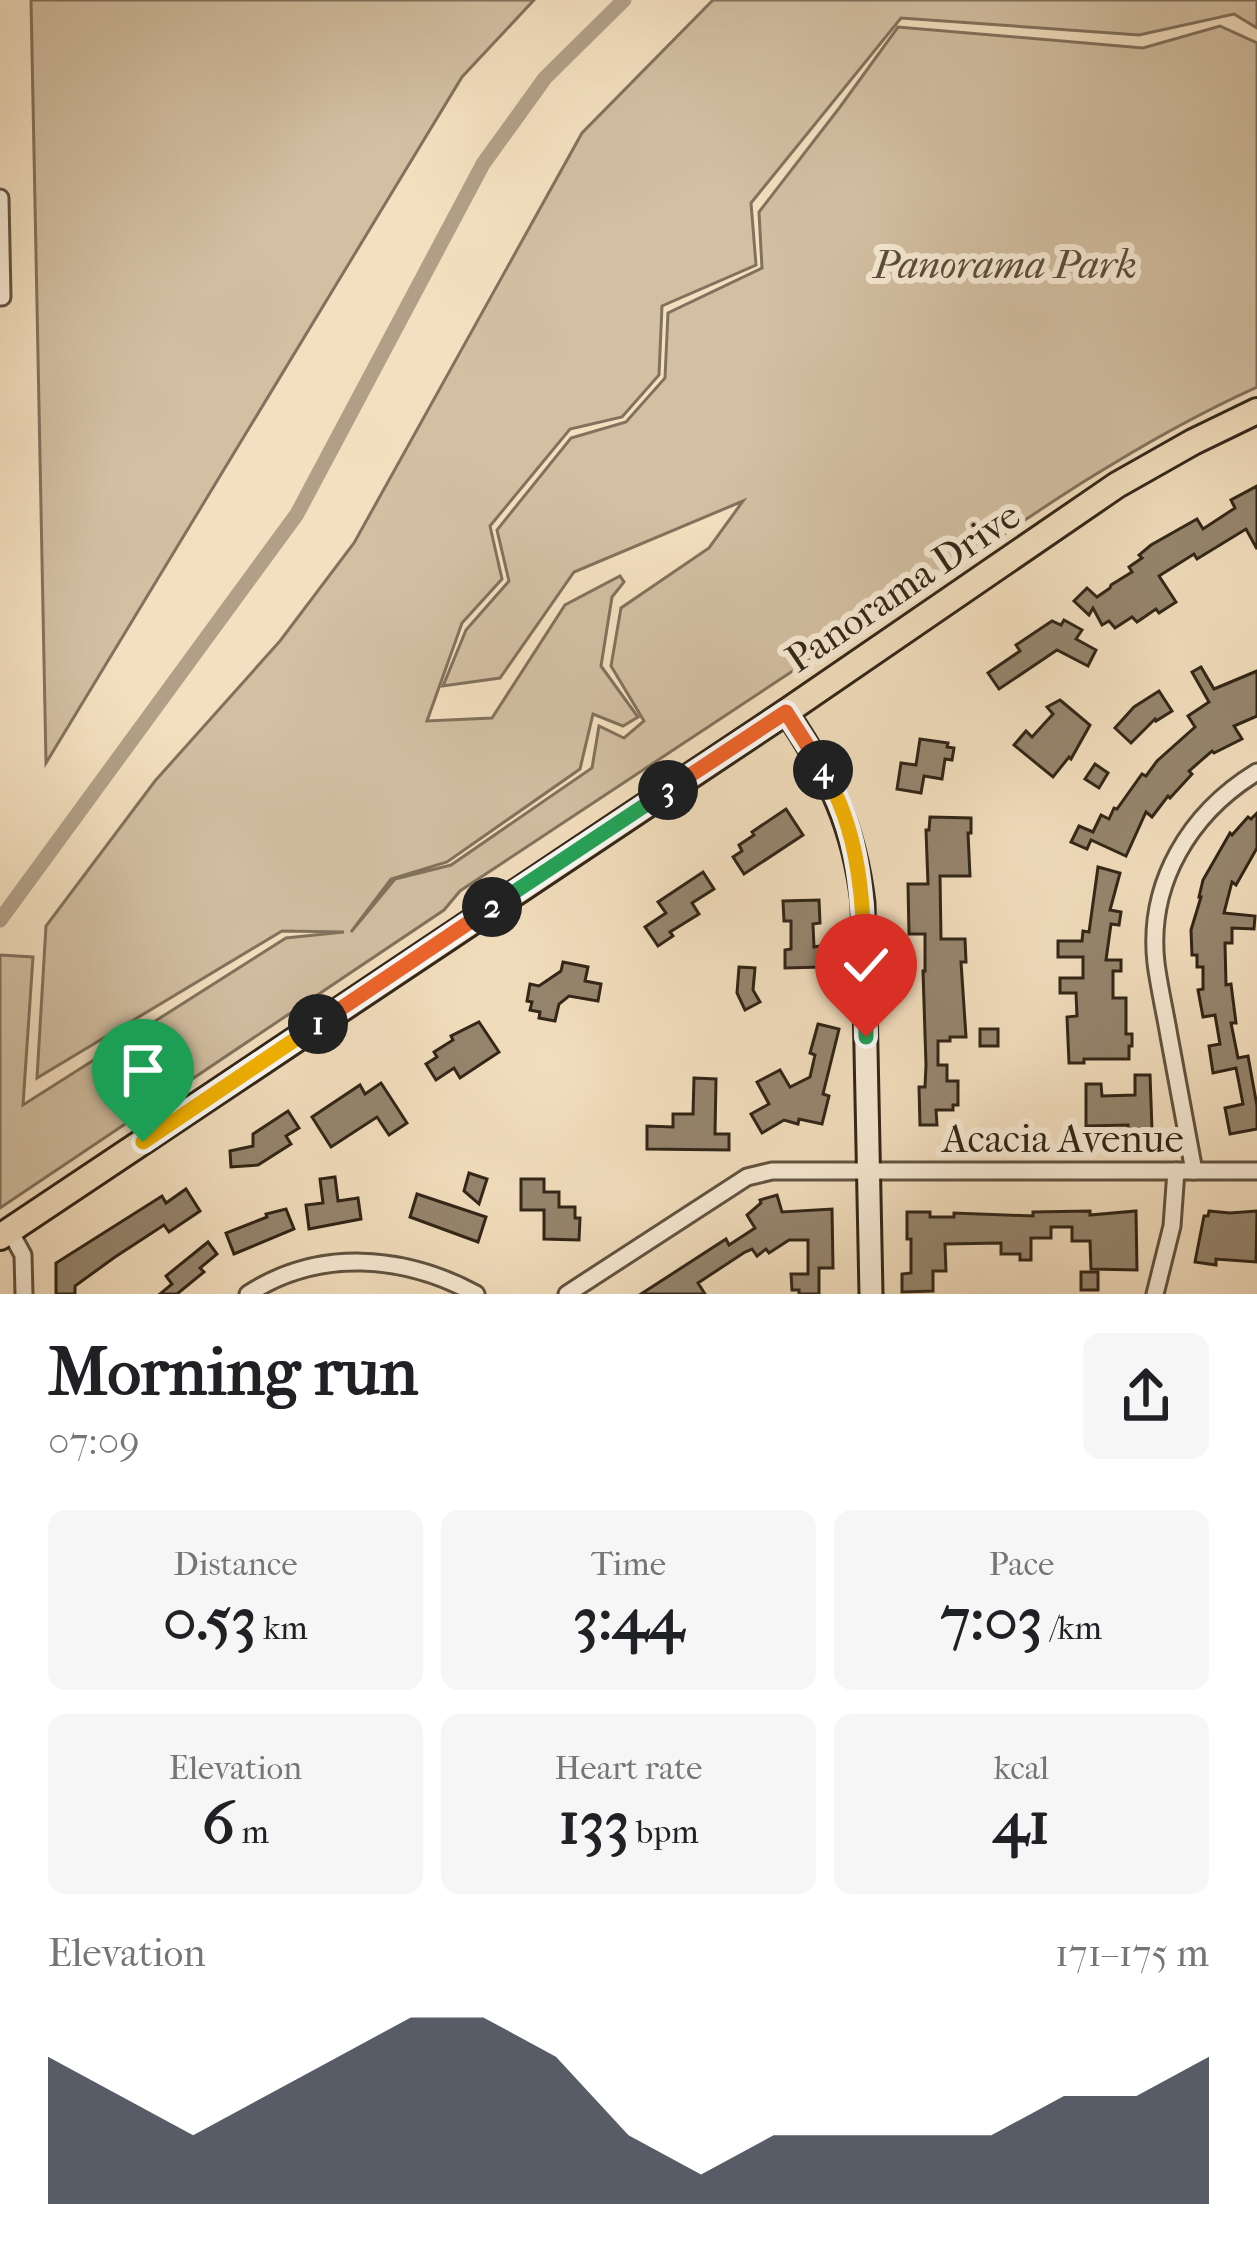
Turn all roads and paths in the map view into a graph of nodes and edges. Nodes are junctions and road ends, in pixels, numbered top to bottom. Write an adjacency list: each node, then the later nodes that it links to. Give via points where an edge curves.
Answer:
1 (0, 198): 2 (street)
2 (1, 297)
3 (1257, 411): 4 (main road, Panorama Drive, via 1117,485)
4 (786, 712): 8 (street, via 829,779 860,869); 9 (main road, Panorama Drive)
5 (1257, 772): 6 (street, via 1195,824 1171,865 1156,916)
6 (1185, 1171): 7 (street, Acacia Avenue); 8 (street, Acacia Avenue); 15 (street)
7 (1257, 1171)
8 (869, 1172): 13 (street, Acacia Avenue, via 746,1177); 14 (street)
9 (5, 1234): 10 (street, via 23,1255)
10 (24, 1294)
11 (248, 1294): 12 (street, via 312,1267 368,1261 424,1270)
12 (476, 1294)
13 (567, 1294)
14 (871, 1294)
15 (1154, 1294)

